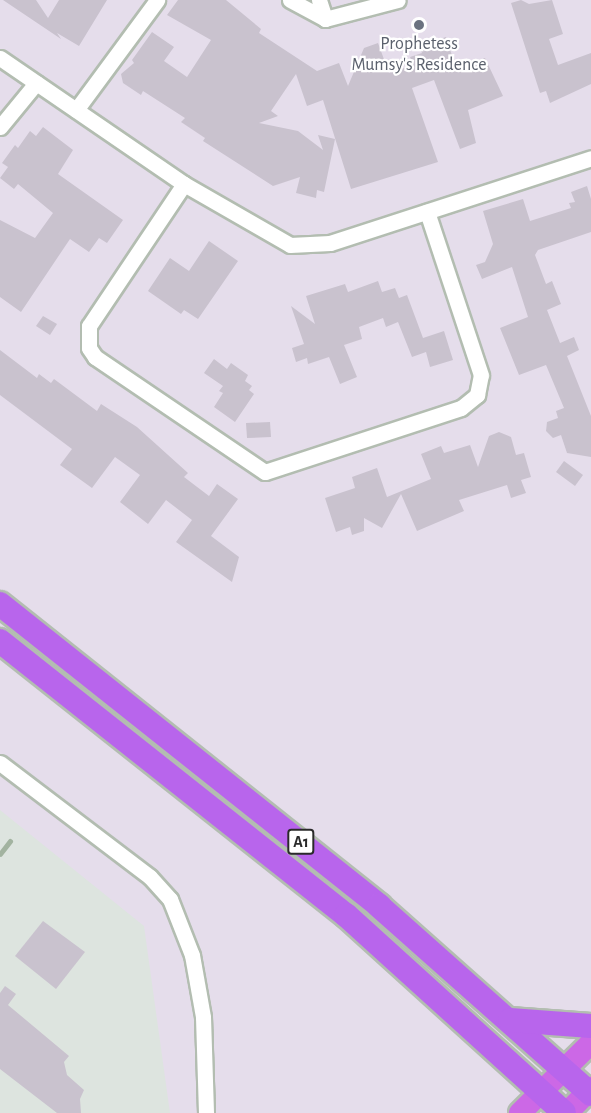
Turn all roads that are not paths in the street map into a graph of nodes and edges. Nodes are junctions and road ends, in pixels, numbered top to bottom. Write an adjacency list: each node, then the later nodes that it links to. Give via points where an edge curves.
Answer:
1 (157, 0): 8 (street)
2 (290, 0): 5 (street)
3 (319, 0): 5 (street)
4 (398, 0): 5 (street)
5 (325, 19)
6 (0, 58): 7 (street)
7 (36, 83): 8 (street); 9 (street)
8 (76, 110): 11 (street)
9 (0, 127)
10 (591, 158): 12 (street)
11 (184, 184): 12 (street, via 290,245 330,243); 12 (street, via 89,326 89,348 95,357 253,468 265,472 461,408 477,395 481,375)
12 (427, 212)
13 (0, 604): 16 (highway, A1, via 236,788)
14 (0, 641): 20 (highway, A1, via 346,915)
15 (0, 763): 22 (street, via 150,877 170,899 186,934 201,1007)
16 (510, 1020): 17 (highway); 19 (highway, A1)
17 (591, 1026)
18 (591, 1043): 19 (main road)
19 (563, 1068): 20 (main road); 21 (highway, A1)
20 (540, 1090): 23 (main road); 24 (highway, A1)
21 (590, 1091): 24 (main road)
22 (206, 1113)
23 (520, 1113)
24 (566, 1113)

